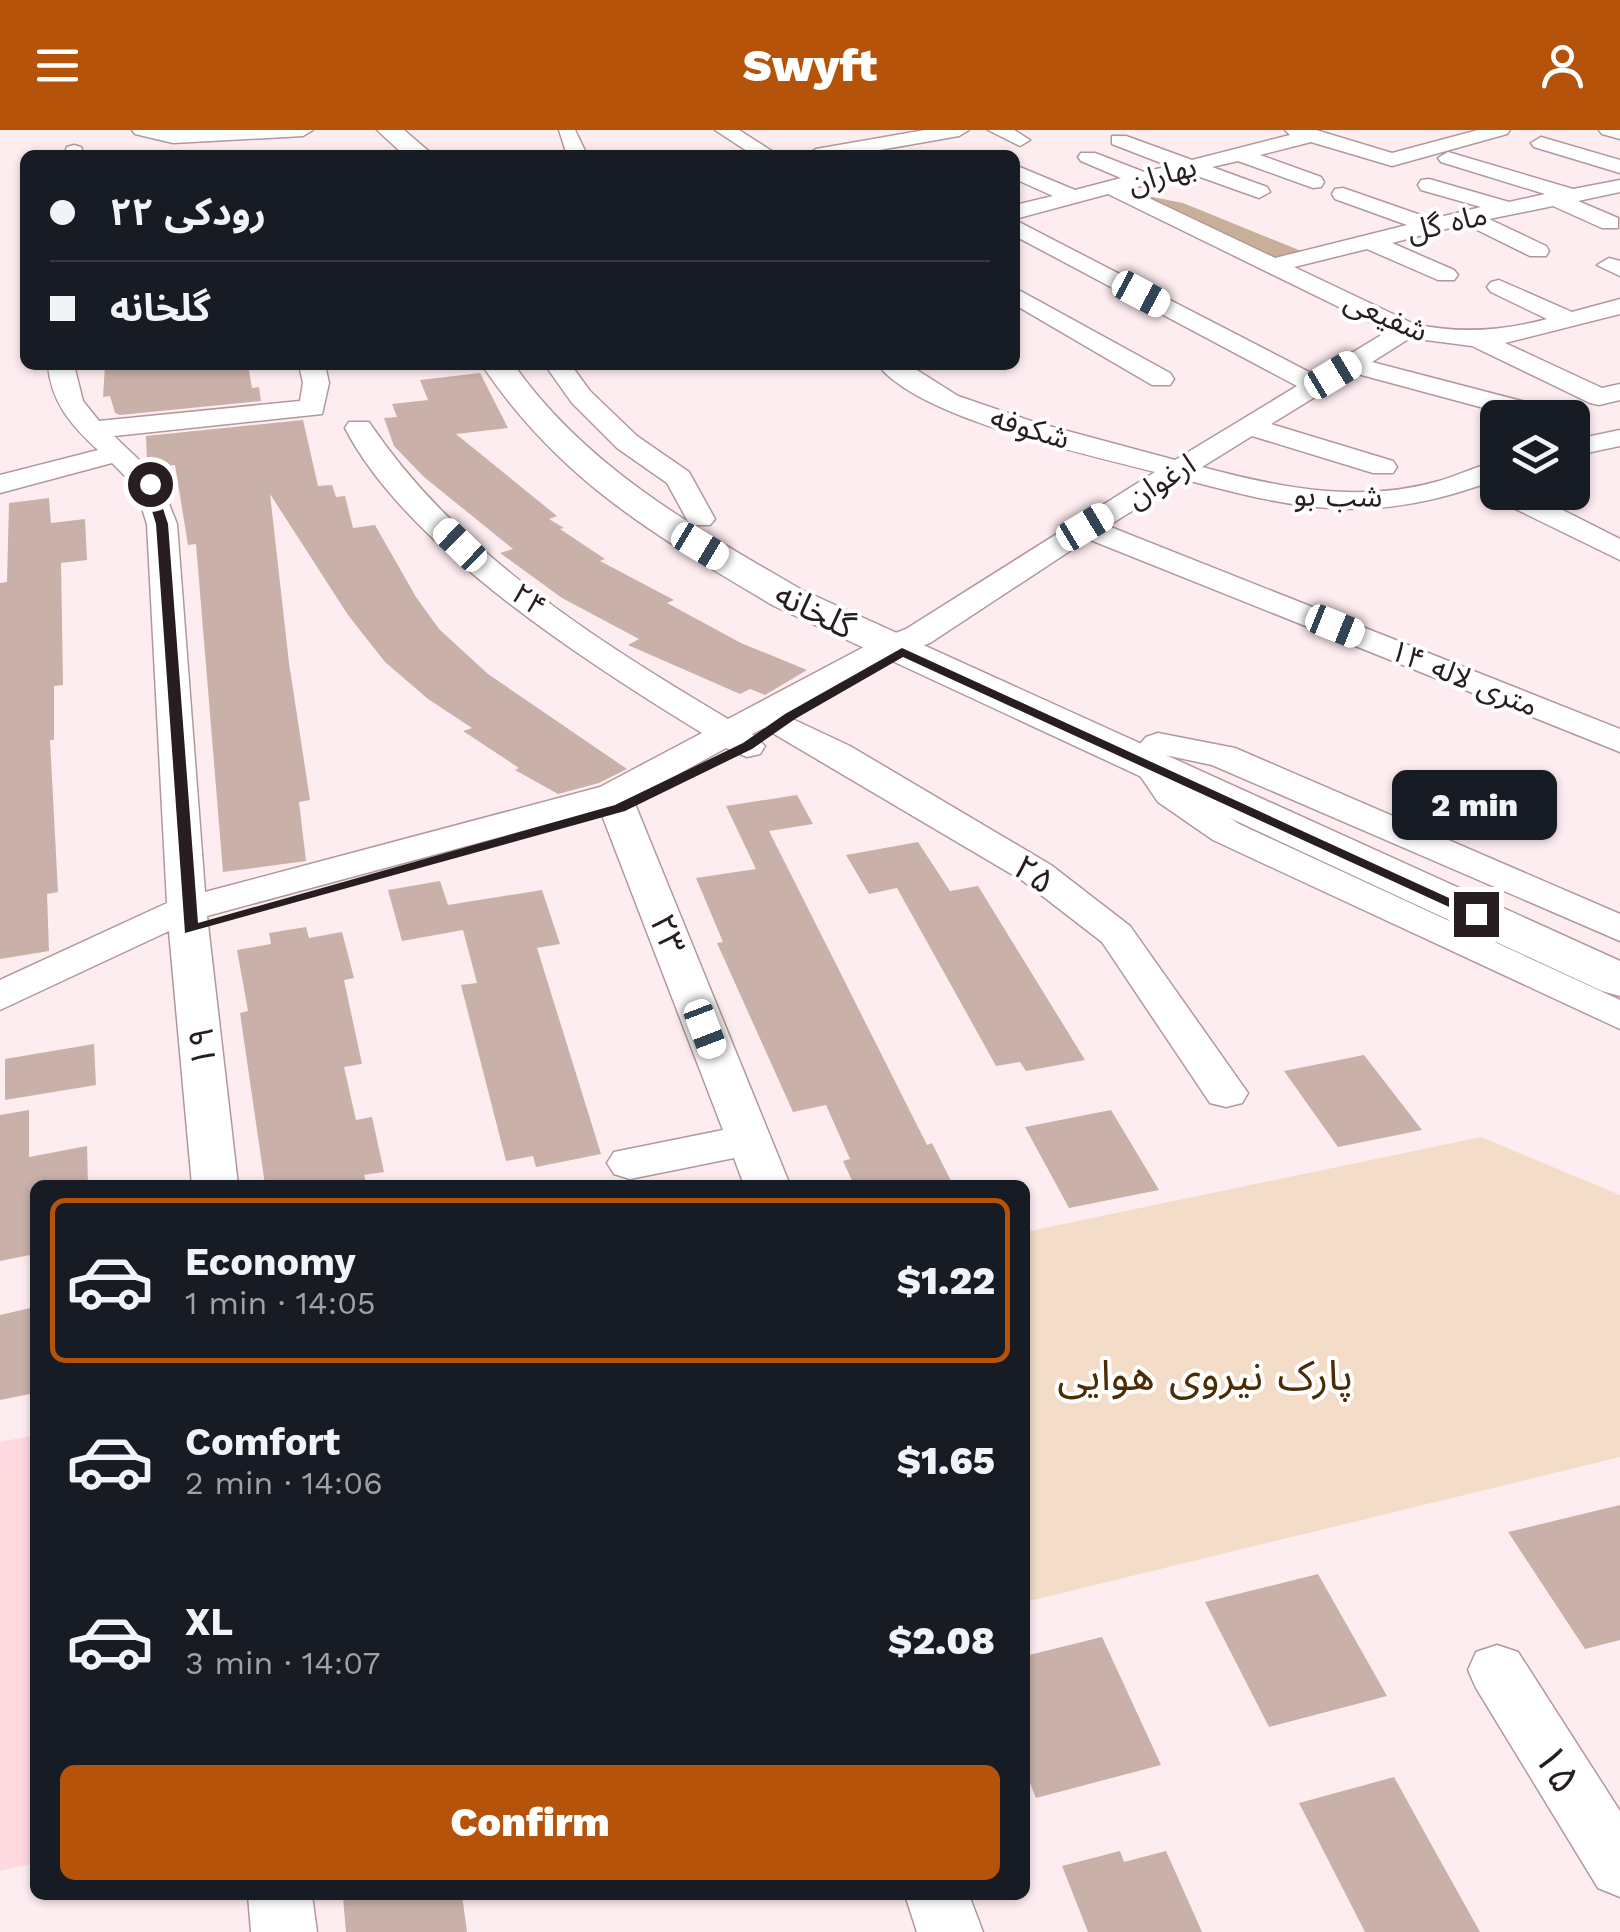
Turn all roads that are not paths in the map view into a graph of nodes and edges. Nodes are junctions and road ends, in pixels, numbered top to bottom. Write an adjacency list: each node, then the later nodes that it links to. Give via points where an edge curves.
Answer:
1 (142, 130): 2 (street, via 173,137)
2 (303, 130)
3 (366, 130): 15 (main road)
4 (390, 130): 16 (main road)
5 (725, 130): 18 (street)
6 (834, 130): 19 (street)
7 (959, 130): 19 (street)
8 (998, 130): 12 (street)
9 (1500, 130): 11 (street, via 1392,160)
10 (566, 133): 17 (street)
11 (1302, 133): 21 (street, بهاران)
12 (1020, 140)
13 (1120, 140): 21 (street)
14 (1541, 143): 23 (street)
15 (388, 150)
16 (414, 150)
17 (574, 150)
18 (759, 150)
19 (872, 150)
20 (1088, 156): 25 (street)
21 (1214, 157): 25 (street, بهاران); 26 (street); 30 (street)
22 (1448, 158): 32 (street)
23 (1620, 167)
24 (1020, 173): 33 (street)
25 (1142, 179): 29 (street, بهاران)
26 (1313, 182)
27 (1430, 185): 34 (street)
28 (1620, 186): 32 (street, ماه گل)
29 (1114, 189): 33 (street, بهاران); 36 (street, via 1156,193); 45 (street, شفیعی)
30 (1259, 192)
31 (1343, 194): 39 (street)
32 (1564, 197): 34 (street, ماه گل); 38 (street)
33 (1076, 198): 35 (street, بهاران)
34 (1507, 208): 37 (street, ماه گل)
35 (1020, 211)
36 (1213, 211)
37 (1468, 217): 39 (street, ماه گل); 43 (street)
38 (1610, 223)
39 (1430, 226): 42 (street, ماه گل)
40 (1020, 230): 48 (street)
41 (1282, 237): 44 (street)
42 (1369, 242): 44 (street, ماه گل); 46 (street)
43 (1538, 251)
44 (1320, 254): 45 (street, ماه گل)
45 (1274, 265): 53 (street, شفیعی)
46 (1446, 275)
47 (1499, 287): 52 (street)
48 (1141, 294): 51 (street); 64 (street)
49 (1020, 298): 51 (street)
50 (1620, 306): 52 (street, شفیعی)
51 (1047, 314): 63 (street)
52 (1577, 318): 54 (street); 55 (street, شفیعی)
53 (1406, 330): 55 (street, شفیعی); 56 (street, ارغوان)
54 (1620, 330)
55 (1482, 342): 65 (street, via 1599,398)
56 (1350, 364): 64 (street, ارغوان); 66 (street)
57 (61, 370): 69 (street, via 60,381)
58 (313, 370): 69 (street, via 312,408)
59 (502, 370): 81 (main road, گلخانه, via 573,453 670,528 788,598)
60 (534, 370): 78 (main road, گلخانه, via 602,447)
61 (562, 370): 78 (street, via 627,442 678,478)
62 (899, 370): 74 (street, شکوفه, via 949,402)
63 (1161, 379)
64 (1316, 385): 67 (street, ارغوان)
65 (1620, 392)
66 (1485, 400)
67 (1248, 426): 73 (street); 74 (street, ارغوان)
68 (360, 428): 82 (street, ۲۴, via 371,451 419,506 480,564 623,671)
69 (90, 430): 72 (street, ۱۹)
70 (1620, 438): 71 (street)
71 (1590, 444)
72 (119, 452): 75 (street); 86 (street, ۱۹, via 150,484 162,524)
73 (1383, 467)
74 (1178, 470): 76 (street, شب بو, via 1316,501 1375,501); 79 (street, ارغوان)
75 (0, 484)
76 (1480, 484)
77 (1545, 510): 80 (street)
78 (700, 520): 81 (main road, گلخانه)
79 (1085, 527): 81 (street, ارغوان); 83 (street, ۱۴ متری لاله)
80 (1620, 551)
81 (903, 645): 82 (street); 82 (street); 84 (main road, گلخانه)
82 (753, 735): 85 (street); 93 (street, ۲۵, via 837,754 1037,873 1116,934)
83 (1620, 740)
84 (1155, 756): 87 (street, via 1222,756); 88 (main road, گلخانه); 89 (main road, گلخانه); 91 (street, via 1171,794 1226,832)
85 (616, 802): 86 (street); 94 (street, ۲۳)
86 (189, 920): 90 (street, via 82,955); 92 (street); 96 (street, ۱۹)
87 (1620, 929)
88 (1620, 951)
89 (1620, 980)
90 (0, 997)
91 (1620, 1016)
92 (0, 1022)
93 (1226, 1093)
94 (748, 1140): 95 (street); 97 (street, ۲۳)
95 (630, 1163)
96 (215, 1180)
97 (765, 1180)
98 (1496, 1670): 99 (street, ۱۵)
99 (1620, 1866)
100 (281, 1900): 102 (street)
101 (939, 1900): 103 (street)
102 (284, 1932)
103 (950, 1932)

